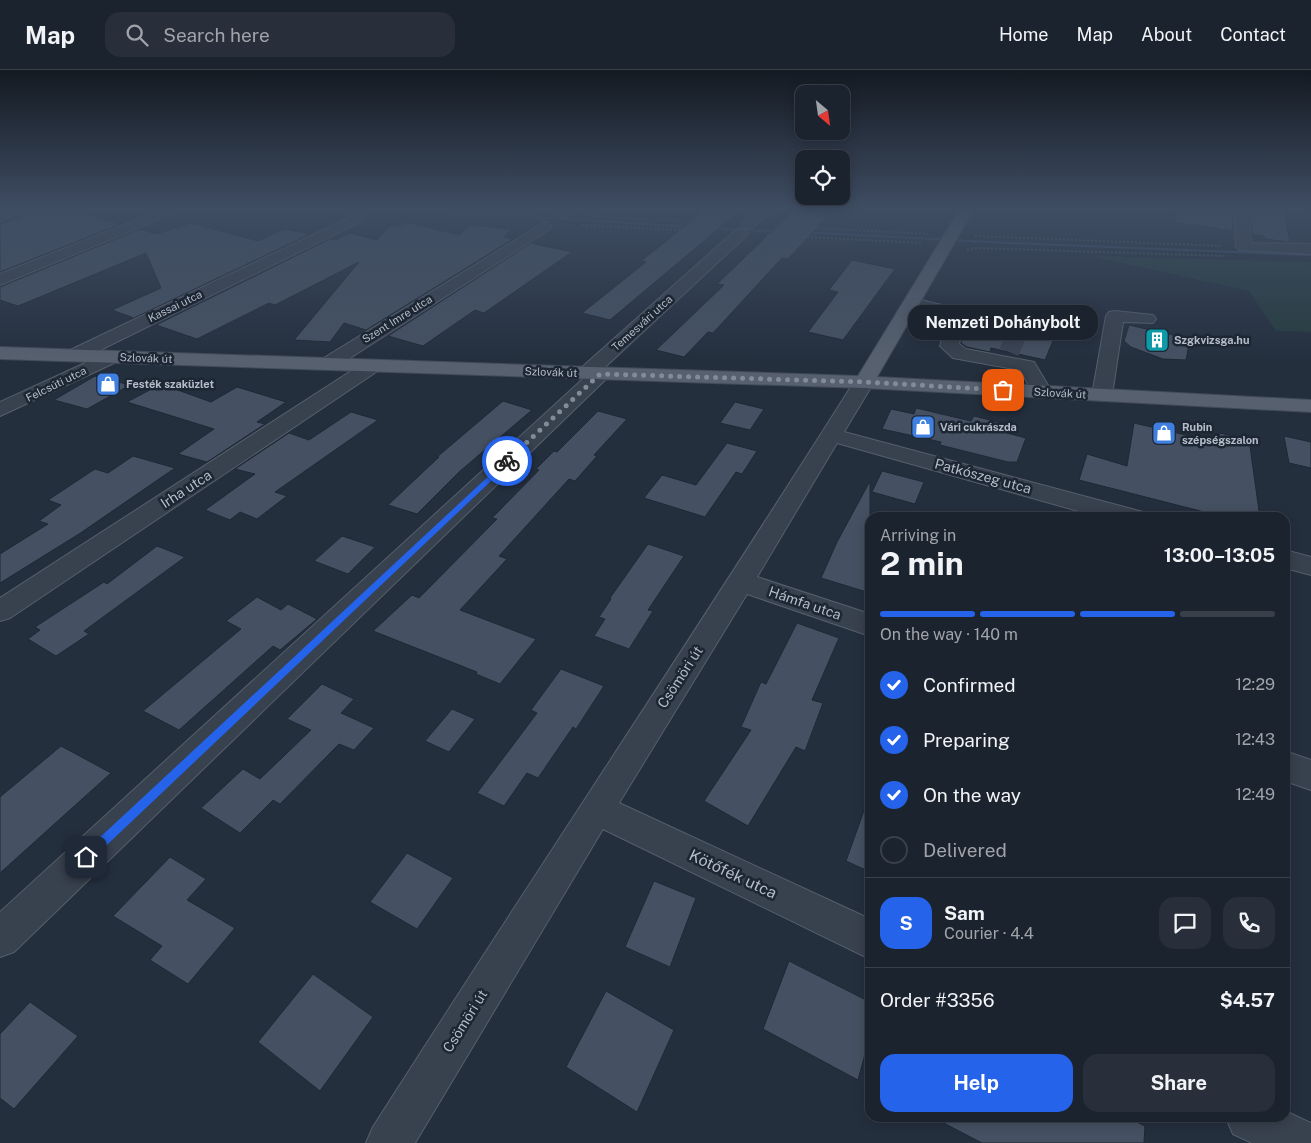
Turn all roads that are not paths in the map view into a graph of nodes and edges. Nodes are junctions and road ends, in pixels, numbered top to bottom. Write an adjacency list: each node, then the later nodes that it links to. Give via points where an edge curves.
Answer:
1 (53, 259): 6 (street)
2 (272, 259): 12 (street, Kassai utca)
3 (493, 259): 14 (street, Szent Imre utca)
4 (713, 259): 16 (street, Temesvári utca)
5 (934, 259): 7 (main road, Csömöri út)
6 (0, 280)
7 (912, 303): 8 (street); 17 (main road, Csömöri út)
8 (959, 314): 10 (street, via 978,309 1001,313 1021,323); 18 (street, via 949,346 960,354 1007,357 1027,366)
9 (1147, 319): 19 (street, via 1115,316)
10 (1018, 331)
11 (0, 353): 12 (main road, Szlovák út)
12 (73, 356): 13 (main road, Szlovák út)
13 (111, 357): 14 (main road, Szlovák út); 21 (street, Felcsúti utca)
14 (326, 365): 15 (main road, Szlovák út)
15 (372, 366): 16 (main road, Szlovák út); 27 (street, Irha utca)
16 (593, 374): 17 (main road, Szlovák út); 33 (street, Temesvári utca)
17 (864, 382): 18 (main road, Szlovák út); 22 (street, Csömöri út)
18 (1042, 392): 19 (main road, Szlovák út)
19 (1102, 395): 20 (main road, Szlovák út)
20 (1311, 406)
21 (0, 410)
22 (832, 435): 23 (street, Patkószeg utca); 26 (street, Csömöri út)
23 (1112, 512)
24 (1290, 560): 25 (street)
25 (1311, 566)
26 (741, 582): 28 (street, Hámfa utca); 31 (street, Csömöri út)
27 (0, 611)
28 (865, 623)
29 (1290, 768): 30 (street)
30 (1311, 775)
31 (596, 809): 32 (street, Kötőfék utca); 35 (street, Csömöri út)
32 (865, 937)
33 (0, 938)
34 (1258, 1122): 36 (street)
35 (390, 1143)
36 (1303, 1143)

